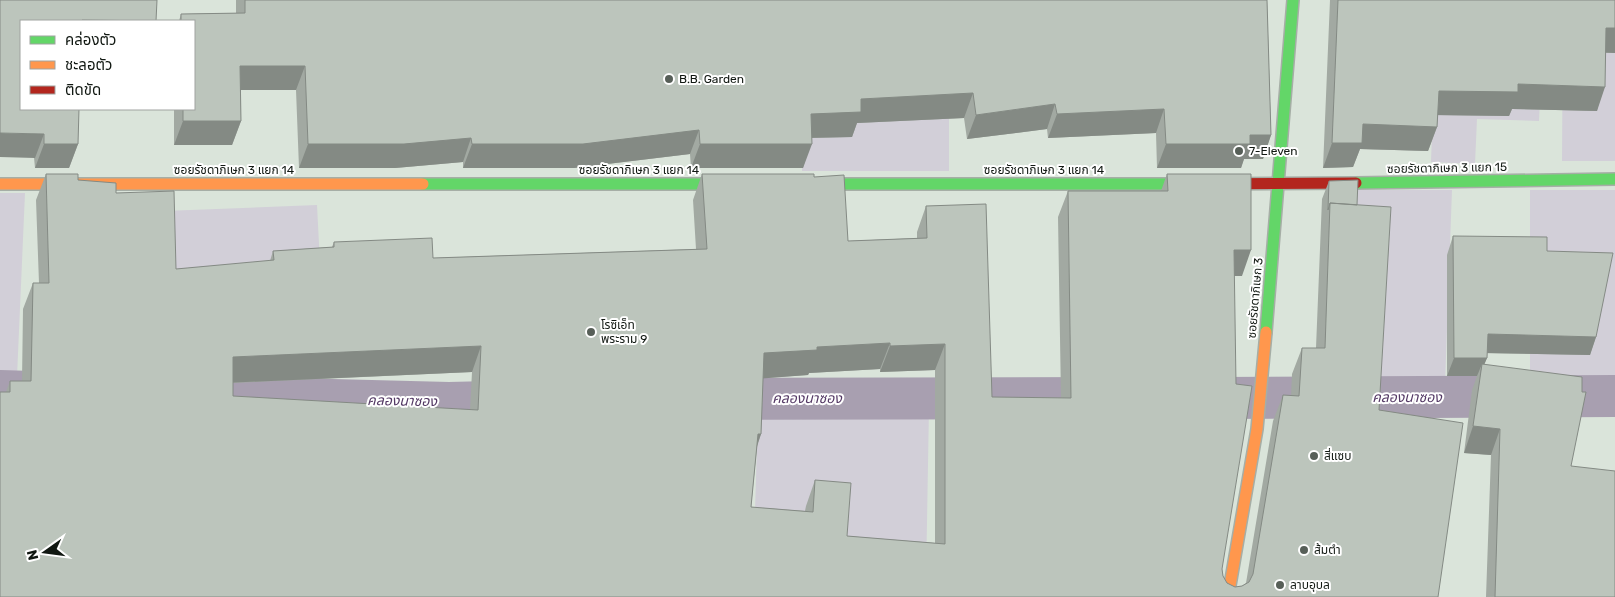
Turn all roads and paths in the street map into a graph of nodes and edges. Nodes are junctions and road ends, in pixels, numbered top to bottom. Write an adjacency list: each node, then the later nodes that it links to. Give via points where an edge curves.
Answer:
1 (1293, 0): 6 (street, ซอยรัชดาภิเษก 3)
2 (1615, 179): 6 (street, ซอยรัชดาภิเษก 3 แยก 15)
3 (0, 184): 4 (street, ซอยรัชดาภิเษก 3 แยก 14)
4 (743, 184)
5 (792, 184): 6 (street, ซอยรัชดาภิเษก 3 แยก 14)
6 (1279, 184): 7 (street, ซอยรัชดาภิเษก 3, via 1256,429)
7 (1228, 597)

